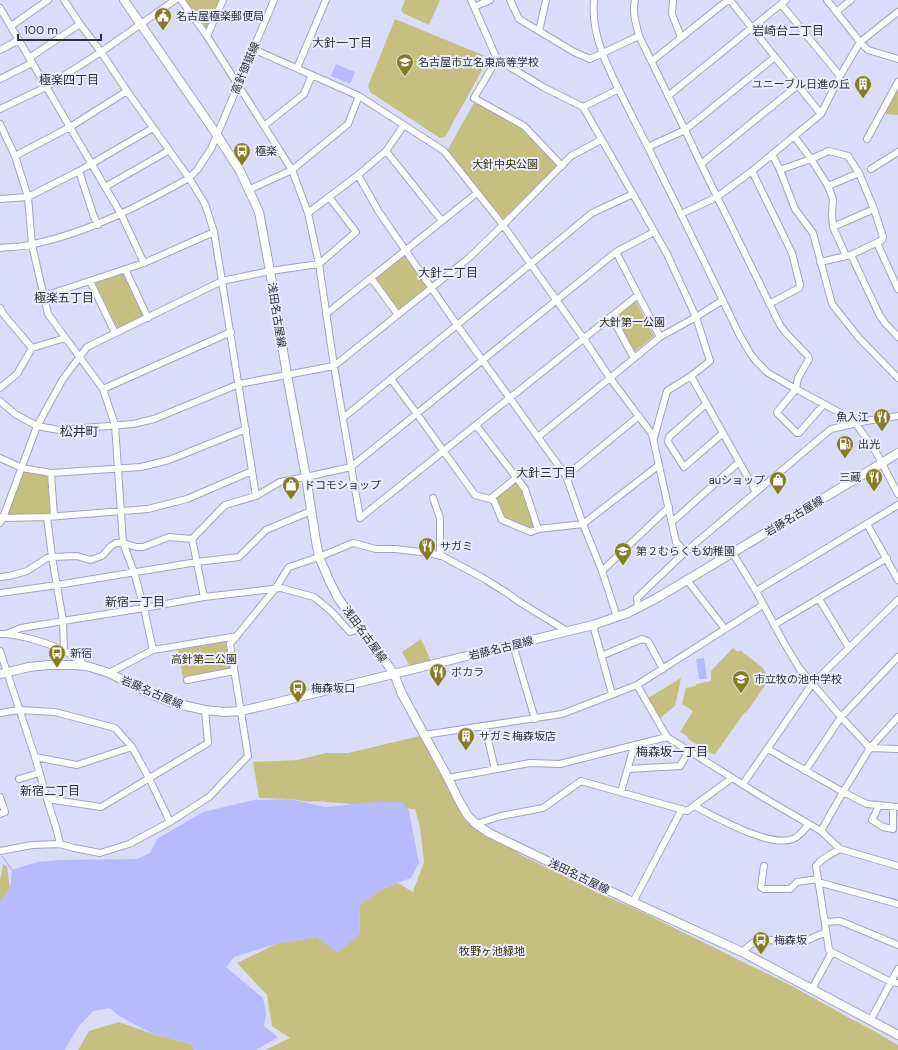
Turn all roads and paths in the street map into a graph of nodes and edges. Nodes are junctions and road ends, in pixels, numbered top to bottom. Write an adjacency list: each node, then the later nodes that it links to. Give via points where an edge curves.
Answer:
1 (48, 0): 27 (street)
2 (64, 0): 25 (street)
3 (124, 0): 26 (main road, 浅田名古屋線)
4 (175, 0): 26 (street)
5 (181, 0): 30 (street)
6 (223, 0): 30 (street)
7 (274, 0): 35 (street, 高針御嶽線)
8 (326, 0): 44 (street)
9 (471, 0): 21 (street)
10 (490, 0): 21 (street)
11 (510, 0): 29 (street, via 519,19)
12 (546, 0): 29 (street)
13 (594, 0): 38 (street, via 594,26)
14 (635, 0): 31 (street, via 635,20)
15 (674, 0): 32 (street, via 672,14)
16 (728, 0): 28 (street); 32 (street)
17 (786, 0): 20 (street)
18 (827, 0): 23 (street)
19 (851, 0): 23 (street)
20 (781, 4): 28 (street); 46 (street)
21 (474, 7): 40 (street)
22 (0, 8): 27 (street)
23 (836, 12): 34 (street)
24 (898, 12): 34 (street)
25 (80, 24): 37 (street); 42 (street)
26 (140, 24): 37 (street); 65 (main road, 浅田名古屋線)
27 (11, 26): 33 (street)
28 (752, 28): 39 (street); 55 (street)
29 (539, 31): 38 (street, via 590,59)
30 (207, 36): 49 (street)
31 (639, 36): 38 (street); 43 (street)
32 (681, 37): 43 (street)
33 (19, 40): 36 (street); 42 (street)
34 (860, 42): 41 (street, via 868,50); 46 (street)
35 (253, 49): 44 (street); 49 (street, 高針御嶽線)
36 (0, 50)
37 (101, 52): 51 (street); 53 (street)
38 (603, 54): 52 (street)
39 (776, 57): 50 (street); 64 (street)
40 (497, 59): 56 (street, via 543,87); 78 (street, via 474,98 524,126)
41 (898, 59)
42 (31, 61): 47 (street); 51 (street)
43 (652, 61): 55 (street)
44 (296, 68): 45 (street)
45 (312, 75): 54 (street); 61 (street, via 304,94)
46 (840, 76): 58 (street)
47 (0, 79)
48 (898, 82): 67 (street)
49 (238, 85): 61 (street); 65 (street, 高針御嶽線)
50 (798, 85): 58 (street); 77 (street)
51 (46, 87): 57 (street); 62 (street)
52 (619, 90): 56 (street); 69 (street)
53 (127, 91): 62 (street); 63 (street)
54 (359, 96): 60 (street); 80 (street, via 348,124)
55 (668, 96): 64 (street)
56 (583, 107): 68 (street)
57 (0, 109)
58 (821, 114): 66 (street)
59 (0, 124): 74 (street)
60 (404, 125): 71 (street); 90 (street, via 444,151)
61 (264, 126): 80 (street)
62 (70, 127): 74 (street); 76 (street)
63 (153, 128): 70 (street); 76 (street)
64 (685, 130): 69 (street); 77 (street)
65 (216, 135): 86 (street, 高針御嶽線, via 198,170); 89 (main road, 浅田名古屋線, via 240,171)
66 (794, 136): 73 (street); 75 (street)
67 (867, 139)
68 (601, 140): 78 (street, via 571,156); 91 (street)
69 (648, 147): 99 (street)
70 (168, 151): 86 (street); 87 (street)
71 (386, 151): 85 (street); 100 (street)
72 (898, 152): 79 (street)
73 (772, 154): 81 (street); 82 (street)
74 (16, 156): 92 (street)
75 (811, 159): 82 (street); 84 (street, via 829,151 848,156); 88 (street)
76 (92, 163): 83 (street); 87 (street)
77 (701, 164): 94 (street)
78 (562, 166): 102 (street)
79 (871, 169)
80 (292, 170): 89 (street); 97 (street)
81 (752, 170): 94 (street); 127 (street, via 790,248 800,285 799,288)
82 (780, 170): 112 (street, via 795,209 813,233)
83 (79, 171): 92 (street); 101 (street)
84 (859, 173): 88 (street); 96 (street)
85 (358, 175): 93 (street); 109 (street, via 378,212)
86 (189, 178): 98 (street); 104 (street, via 205,204)
87 (105, 186): 98 (street)
88 (828, 186): 103 (street, via 833,199)
89 (248, 190): 117 (main road, 浅田名古屋線, via 258,212)
90 (477, 193): 100 (street); 102 (street)
91 (633, 194): 105 (street); 115 (street, via 592,213)
92 (28, 197): 95 (street); 107 (street)
93 (329, 197): 97 (street); 114 (street, via 356,232)
94 (717, 197): 99 (street); 127 (street)
95 (0, 199)
96 (874, 209): 103 (street); 106 (street, via 883,237)
97 (308, 213): 114 (street)
98 (121, 214): 101 (street); 113 (street)
99 (681, 214): 126 (street)
100 (442, 221): 109 (street)
101 (98, 225): 107 (street)
102 (503, 225): 115 (street); 121 (street, via 470,257)
103 (833, 227): 111 (street)
104 (214, 232): 113 (street); 120 (street)
105 (654, 232): 110 (street); 132 (street)
106 (877, 243): 111 (street); 122 (street)
107 (32, 245): 108 (street); 124 (street)
108 (0, 248)
109 (406, 251): 118 (street); 121 (street)
110 (616, 252): 123 (street); 125 (street)
111 (849, 256): 112 (street); 138 (street, via 880,316)
112 (820, 262): 149 (street, via 832,304 859,338)
113 (144, 263): 116 (street)
114 (319, 264): 117 (street); 129 (street)
115 (531, 264): 125 (street); 134 (street)
116 (124, 269): 119 (street); 133 (street)
117 (270, 271): 120 (street); 146 (main road, 浅田名古屋線)
118 (371, 278): 129 (street); 130 (street)
119 (90, 281): 124 (street); 136 (street)
120 (222, 281): 133 (street); 135 (street)
121 (431, 288): 130 (street); 134 (street)
122 (898, 289)
123 (638, 295): 131 (street); 137 (street)
124 (44, 296): 139 (street, via 48,314)
125 (556, 300): 140 (street); 144 (street)
126 (723, 300): 132 (street); 154 (street, via 750,354 774,376)
127 (769, 304): 154 (street, via 786,333 809,358 798,378)
128 (0, 308): 141 (street)
129 (326, 314): 145 (street)
130 (398, 314): 145 (street)
131 (611, 316): 140 (street); 143 (street)
132 (696, 317): 137 (street); 147 (street, via 710,361)
133 (148, 318): 136 (street)
134 (457, 325): 144 (street); 150 (street)
135 (231, 332): 151 (street); 153 (street)
136 (115, 333): 142 (street, via 87,347)
137 (660, 337): 143 (street)
138 (898, 337)
139 (65, 338): 141 (street); 142 (street)
140 (584, 338): 148 (street); 155 (street)
141 (32, 348): 152 (street, via 17,374)
142 (80, 356): 153 (street); 166 (street, via 63,379)
143 (634, 358): 148 (street)
144 (483, 360): 155 (street); 159 (street)
145 (334, 366): 146 (street); 162 (street)
146 (287, 375): 151 (street); 183 (main road, 浅田名古屋線)
147 (690, 376): 157 (street); 170 (street, via 667,391)
148 (610, 378): 160 (street); 169 (street)
149 (898, 378)
150 (391, 379): 159 (street); 162 (street)
151 (239, 384): 164 (street, via 154,419); 167 (street)
152 (0, 388)
153 (103, 389): 164 (street)
154 (796, 389): 158 (street); 158 (street, via 777,412 797,433)
155 (510, 398): 165 (street); 169 (street)
156 (1, 404): 166 (street)
157 (706, 404): 168 (street); 168 (street, via 669,437 668,442 684,467)
158 (824, 404): 163 (street)
159 (417, 414): 171 (street); 177 (street)
160 (639, 416): 170 (street); 182 (street)
161 (898, 416): 163 (street)
162 (343, 418): 177 (street)
163 (856, 424): 175 (street); 185 (street, via 831,429)
164 (114, 425): 166 (street, via 59,430); 179 (street)
165 (476, 425): 171 (street); 184 (street)
166 (37, 426): 178 (street)
167 (246, 428): 179 (street, via 169,460 141,467); 180 (street)
168 (722, 432): 174 (street)
169 (538, 437): 182 (street)
170 (654, 440): 176 (street)
171 (444, 451): 177 (street, via 360,518); 189 (street, via 475,495)
172 (898, 453): 175 (main road, 岩藤名古屋線)
173 (0, 458): 178 (street)
174 (739, 462): 185 (street); 196 (street)
175 (882, 463): 186 (street); 203 (main road, 岩藤名古屋線)
176 (659, 465): 191 (street); 197 (street)
177 (351, 467): 183 (street)
178 (22, 468): 181 (street); 195 (street)
179 (118, 469): 181 (street); 192 (street)
180 (252, 471): 187 (street); 192 (street, via 187,499 148,510)
181 (51, 473): 194 (street)
182 (566, 476): 197 (street)
183 (306, 477): 187 (street, via 280,482); 193 (main road, 浅田名古屋線)
184 (516, 478): 189 (street); 199 (street, via 524,489)
185 (756, 492): 202 (street)
186 (898, 494)
187 (256, 496): 200 (street, via 225,505)
188 (433, 498): 204 (street, via 440,518)
189 (490, 499): 199 (street, via 494,501 502,520 531,532)
190 (898, 505): 198 (street)
191 (669, 508): 196 (street); 209 (street)
192 (121, 511): 194 (street); 201 (street)
193 (311, 511): 206 (main road, 浅田名古屋線); 208 (street, via 266,530 239,557)
194 (51, 517): 195 (street); 205 (street)
195 (1, 519)
196 (672, 522): 202 (street, via 676,542)
197 (583, 524): 199 (street); 209 (street)
198 (867, 524): 207 (street); 216 (street)
199 (538, 529)
200 (192, 539): 201 (street, via 169,538 143,547); 208 (street)
201 (123, 543): 205 (street, via 116,543 102,556 90,560 77,556); 210 (street)
202 (686, 552): 223 (street, via 637,598)
203 (732, 552): 212 (main road, 岩藤名古屋線); 216 (street)
204 (440, 556): 206 (street, via 395,549 376,549 353,543); 230 (street, via 484,578)
205 (52, 557): 211 (street, via 27,571); 214 (street)
206 (319, 557): 215 (street, via 289,567); 228 (main road, 浅田名古屋線, via 338,598)
207 (887, 558): 213 (street); 219 (street)
208 (196, 562): 210 (street); 218 (street)
209 (602, 571): 224 (street)
210 (134, 572): 214 (street); 222 (street)
211 (0, 577)
212 (687, 580): 223 (main road, 岩藤名古屋線); 229 (street)
213 (898, 580)
214 (57, 585): 217 (street); 225 (street)
215 (275, 589): 218 (street); 228 (street, via 281,588 314,596 350,632); 232 (street)
216 (756, 591): 221 (street)
217 (0, 593)
218 (204, 597): 222 (street)
219 (819, 599): 227 (street); 234 (street)
220 (898, 600): 234 (street)
221 (763, 605): 227 (street); 229 (street)
222 (144, 608): 225 (street); 236 (street)
223 (638, 608): 224 (main road, 岩藤名古屋線)
224 (617, 617): 226 (main road, 岩藤名古屋線)
225 (63, 621): 231 (street, via 21,628); 235 (street)
226 (593, 625): 230 (main road, 岩藤名古屋線); 238 (street)
227 (774, 625): 247 (street, via 799,668)
228 (360, 629): 245 (main road, 浅田名古屋線)
229 (725, 629): 241 (street)
230 (567, 631): 233 (main road, 岩藤名古屋線)
231 (3, 634): 235 (street, via 27,638)
232 (237, 636): 236 (street); 242 (street, via 230,644)
233 (513, 644): 245 (main road, 岩藤名古屋線); 256 (street)
234 (849, 648): 247 (street)
235 (64, 650): 240 (street)
236 (153, 650): 244 (street)
237 (0, 651): 243 (street)
238 (601, 656): 241 (street, via 642,640 648,641); 249 (street)
239 (898, 657): 254 (street)
240 (87, 666): 243 (main road, 岩藤名古屋線, via 48,665); 244 (main road, 岩藤名古屋線)
241 (663, 668): 248 (street)
242 (234, 671): 246 (street); 252 (street)
243 (4, 673): 250 (street)
244 (109, 673): 251 (main road, 岩藤名古屋線, via 173,703)
245 (394, 674): 252 (main road, 岩藤名古屋線); 258 (main road, 浅田名古屋線)
246 (187, 680)
247 (812, 684): 254 (street); 263 (street)
248 (637, 685): 249 (street); 259 (street)
249 (612, 694): 256 (street, via 562,714)
250 (19, 710): 253 (street); 261 (street, via 55,712 115,728); 266 (street)
251 (204, 710): 252 (main road, 岩藤名古屋線); 271 (street, via 208,743)
252 (241, 711): 285 (street, via 248,756 209,797)
253 (0, 713)
254 (841, 717): 262 (street); 269 (street)
255 (898, 717): 262 (street)
256 (535, 719): 257 (street)
257 (484, 727): 258 (street); 267 (street)
258 (424, 735): 272 (main road, 浅田名古屋線)
259 (667, 737): 260 (street); 265 (street)
260 (634, 746): 267 (street, via 560,764 530,763); 268 (street)
261 (132, 747): 266 (street, via 77,765); 271 (street)
262 (870, 748): 264 (street); 277 (street)
263 (768, 749): 269 (street); 275 (street)
264 (898, 749)
265 (689, 751): 268 (street, via 680,766); 273 (street)
266 (35, 757): 270 (street)
267 (495, 769): 272 (street)
268 (628, 769): 276 (street)
269 (805, 771): 277 (street)
270 (40, 773): 274 (street); 279 (street)
271 (149, 778): 279 (street, via 101,807); 285 (street)
272 (448, 778): 286 (main road, 浅田名古屋線, via 468,816)
273 (732, 778): 275 (street); 280 (street)
274 (20, 779)
275 (743, 784): 287 (street)
276 (621, 792): 283 (street); 286 (street, via 581,781 543,808)
277 (843, 792): 281 (street, via 867,804); 288 (street)
278 (0, 797): 284 (street, via 5,812)
279 (47, 799): 289 (street)
280 (694, 806): 283 (street, via 687,811); 287 (street, via 742,830 780,841 796,838)
281 (879, 806): 282 (street); 282 (street, via 872,820 892,829)
282 (896, 807)
283 (682, 809): 295 (street)
284 (0, 814)
285 (170, 822): 289 (street, via 129,844 100,852)
286 (476, 824): 295 (main road, 浅田名古屋線, via 489,833)
287 (809, 824): 288 (street)
288 (821, 831): 290 (street)
289 (60, 844): 291 (street, via 32,844)
290 (840, 849): 293 (street); 294 (street, via 818,864)
291 (0, 851)
292 (764, 866): 294 (street, via 761,887 764,889 790,889 797,882)
293 (898, 866)
294 (818, 880): 296 (street); 297 (street)
295 (632, 902): 300 (main road, 浅田名古屋線)
296 (898, 904)
297 (825, 922): 298 (street); 299 (street, via 840,921)
298 (826, 932): 300 (street, via 801,943 776,940 755,942); 301 (street, via 829,950)
299 (898, 945)
300 (742, 952): 305 (main road, 浅田名古屋線)
301 (832, 952): 303 (street); 305 (street)
302 (898, 969): 303 (street)
303 (891, 982): 304 (street); 306 (street)
304 (898, 983)
305 (812, 989): 306 (main road, 浅田名古屋線)
306 (870, 1020): 307 (main road, 浅田名古屋線)
307 (898, 1035)

